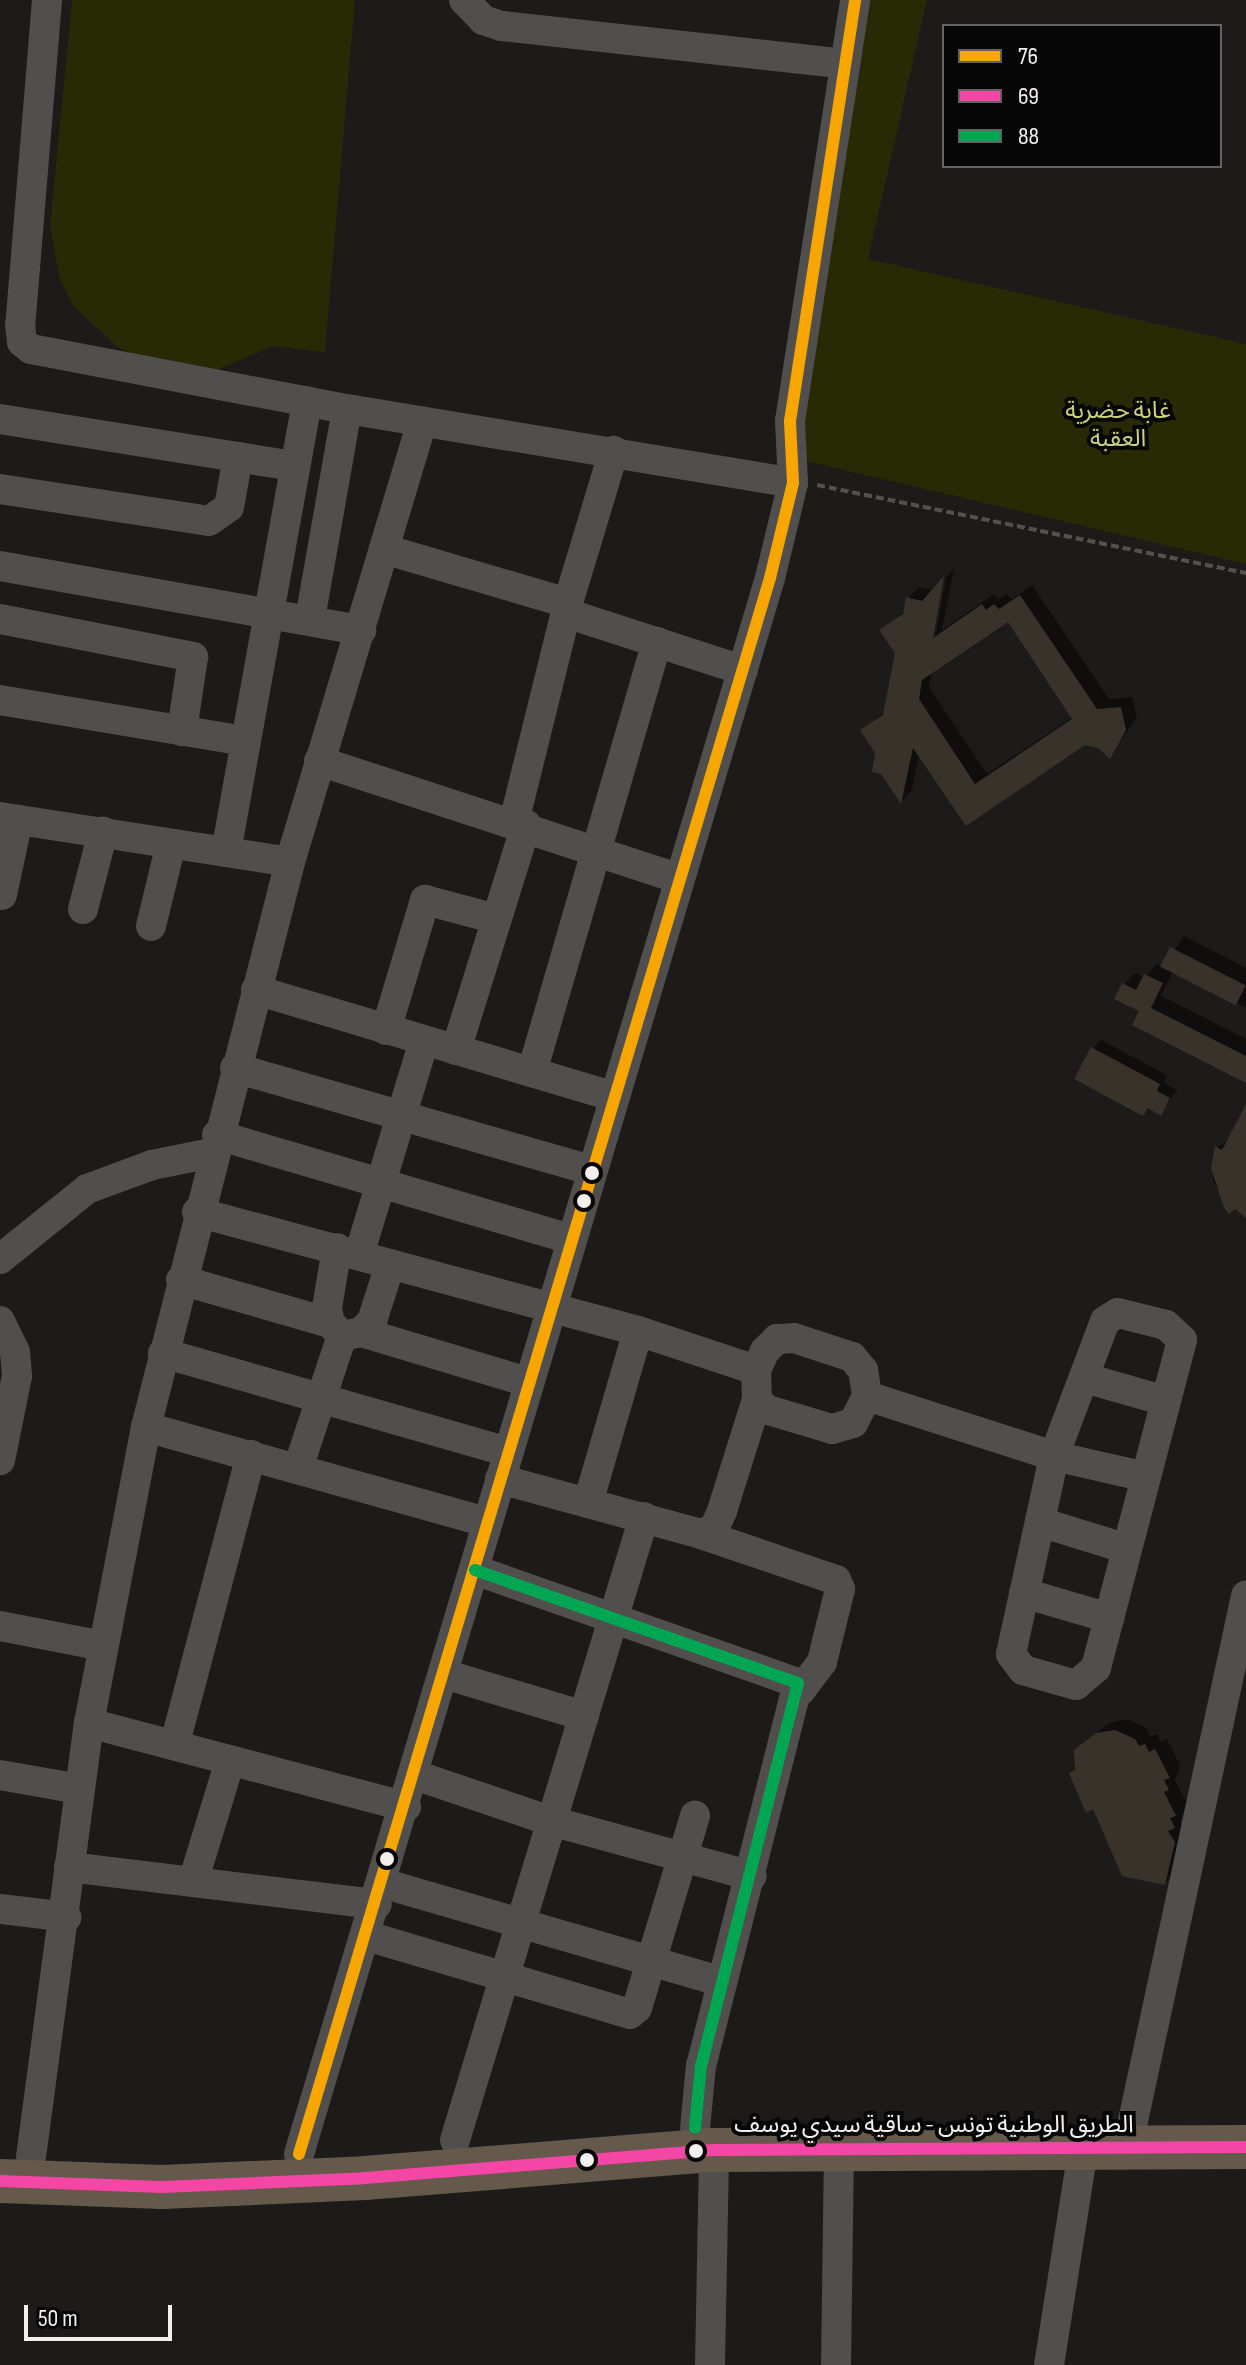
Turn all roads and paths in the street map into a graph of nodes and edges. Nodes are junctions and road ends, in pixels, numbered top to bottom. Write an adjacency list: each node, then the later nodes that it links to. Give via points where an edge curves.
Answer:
1 (47, 0): 5 (street, via 22,342 35,351)
2 (464, 0): 4 (street, via 483,20 502,26)
3 (855, 0): 4 (street)
4 (845, 64): 12 (street, via 790,421)
5 (307, 401): 6 (street); 11 (street)
6 (347, 409): 8 (street); 20 (street)
7 (0, 419): 10 (street)
8 (422, 421): 9 (street); 14 (street)
9 (614, 451): 12 (street); 17 (street)
10 (238, 457): 11 (street); 13 (street, via 229,507 209,521)
11 (295, 466): 18 (street)
12 (793, 483): 16 (path, via 1080,535); 23 (street)
13 (0, 489)
14 (384, 549): 17 (street); 21 (street)
15 (0, 566): 18 (street)
16 (1246, 573)
17 (567, 608): 22 (street); 29 (street)
18 (267, 614): 20 (street); 26 (street)
19 (0, 619): 25 (street, via 193,657)
20 (310, 619): 21 (street)
21 (361, 630): 27 (street)
22 (657, 642): 23 (street); 32 (street)
23 (743, 670): 35 (street)
24 (0, 700): 25 (street)
25 (182, 731): 26 (street)
26 (245, 741): 33 (street)
27 (319, 761): 29 (street); 34 (street)
28 (9, 818): 30 (street); 36 (street)
29 (520, 824): 32 (street); 38 (street)
30 (103, 832): 31 (street); 37 (street)
31 (171, 844): 33 (street); 39 (street)
32 (596, 850): 35 (street); 45 (street)
33 (226, 852): 34 (street)
34 (290, 862): 40 (street)
35 (677, 878): 46 (street)
36 (2, 895)
37 (83, 909)
38 (497, 919): 41 (street, via 425,900); 43 (street)
39 (151, 926)
40 (256, 990): 41 (street); 44 (street)
41 (386, 1030): 42 (street)
42 (424, 1041): 43 (street); 47 (street)
43 (456, 1050): 45 (street)
44 (235, 1068): 47 (street); 48 (street)
45 (532, 1072): 46 (street)
46 (612, 1096): 49 (street)
47 (403, 1113): 49 (street); 50 (street)
48 (215, 1144): 50 (street); 51 (street); 54 (street, via 87,1189)
49 (591, 1170): 52 (street)
50 (382, 1179): 52 (street); 53 (street)
51 (197, 1212): 53 (street); 56 (street)
52 (570, 1239): 57 (street)
53 (348, 1251): 55 (street); 59 (street, via 327,1308)
54 (0, 1259)
55 (390, 1265): 57 (street); 59 (street, via 372,1321)
56 (181, 1280): 59 (street); 61 (street)
57 (550, 1307): 60 (street); 63 (street)
58 (0, 1321): 70 (street, via 15,1352 17,1376)
59 (344, 1331): 63 (street); 65 (street)
60 (638, 1331): 64 (street); 75 (street)
61 (163, 1353): 65 (street); 68 (street)
62 (1085, 1378): 66 (street); 66 (street, via 1111,1316 1118,1313 1166,1325 1182,1340); 71 (street)
63 (528, 1382): 72 (street)
64 (756, 1384): 67 (street, via 765,1409 832,1429 853,1423); 67 (street, via 777,1339 794,1338 852,1357 863,1370); 79 (street, via 722,1511 714,1529)
65 (320, 1398): 72 (street); 73 (street)
66 (1166, 1401): 74 (street)
67 (864, 1405): 71 (street)
68 (146, 1427): 69 (street); 87 (street)
69 (251, 1455): 73 (street); 92 (street)
70 (0, 1460)
71 (1052, 1462): 74 (street); 78 (street)
72 (504, 1466): 75 (street); 77 (street)
73 (298, 1468): 77 (street)
74 (1146, 1477): 80 (street)
75 (588, 1503): 76 (street)
76 (644, 1517): 79 (street); 84 (street)
77 (487, 1522): 81 (street)
78 (1040, 1522): 80 (street); 82 (street)
79 (701, 1534): 89 (street, via 836,1580 840,1589 822,1662)
80 (1127, 1549): 85 (street)
81 (475, 1570): 84 (street); 88 (street)
82 (1024, 1593): 85 (street); 85 (street, via 1011,1654 1023,1670 1076,1685 1087,1679 1096,1668)
83 (1246, 1596): 113 (street)
84 (615, 1617): 89 (street, via 792,1677); 90 (street)
85 (1109, 1618)
86 (0, 1626): 87 (street)
87 (103, 1646): 91 (street)
88 (444, 1674): 90 (street); 95 (street)
89 (800, 1691): 102 (street)
90 (584, 1716): 99 (street)
91 (89, 1723): 92 (street); 96 (street)
92 (175, 1743): 93 (street)
93 (230, 1761): 97 (street); 103 (street)
94 (0, 1775): 96 (street)
95 (415, 1775): 97 (street); 99 (street)
96 (79, 1789): 101 (street)
97 (406, 1807): 104 (street)
98 (695, 1816): 100 (street)
99 (551, 1821): 100 (street); 107 (street)
100 (683, 1857): 102 (street); 109 (street)
101 (69, 1867): 103 (street); 106 (street)
102 (752, 1876): 111 (street)
103 (193, 1882): 104 (street)
104 (380, 1893): 107 (street); 108 (street)
105 (0, 1909): 106 (street)
106 (67, 1917): 120 (street)
107 (520, 1921): 109 (street); 110 (street)
108 (367, 1936): 110 (street); 119 (street)
109 (652, 1961): 110 (street, via 637,2008 630,2014); 111 (street)
110 (503, 1979): 115 (street)
111 (722, 1982): 114 (street, via 701,2065)
112 (1246, 2124): 113 (highway, الطريق الوطنية تونس - ساقية سيدي يوسف)
113 (1129, 2133): 114 (highway, الطريق الوطنية تونس - ساقية سيدي يوسف, via 847,2121); 116 (highway, الطريق الوطنية تونس - ساقية سيدي يوسف); 118 (highway, الطريق الوطنية تونس - ساقية سيدي يوسف)
114 (704, 2139): 115 (highway, الطريق الوطنية تونس - ساقية سيدي يوسف); 117 (highway, الطريق الوطنية تونس - ساقية سيدي يوسف); 120 (highway, الطريق الوطنية تونس - ساقية سيدي يوسف, via 365,2178 162,2187); 121 (street)
115 (455, 2140): 119 (highway, الطريق الوطنية تونس - ساقية سيدي يوسف)
116 (1084, 2144): 117 (highway, الطريق الوطنية تونس - ساقية سيدي يوسف); 123 (street)
117 (839, 2147): 122 (street)
118 (1246, 2147)
119 (299, 2154): 120 (highway, الطريق الوطنية تونس - ساقية سيدي يوسف)
120 (10, 2163)
121 (710, 2365)
122 (836, 2365)
123 (1049, 2365)

